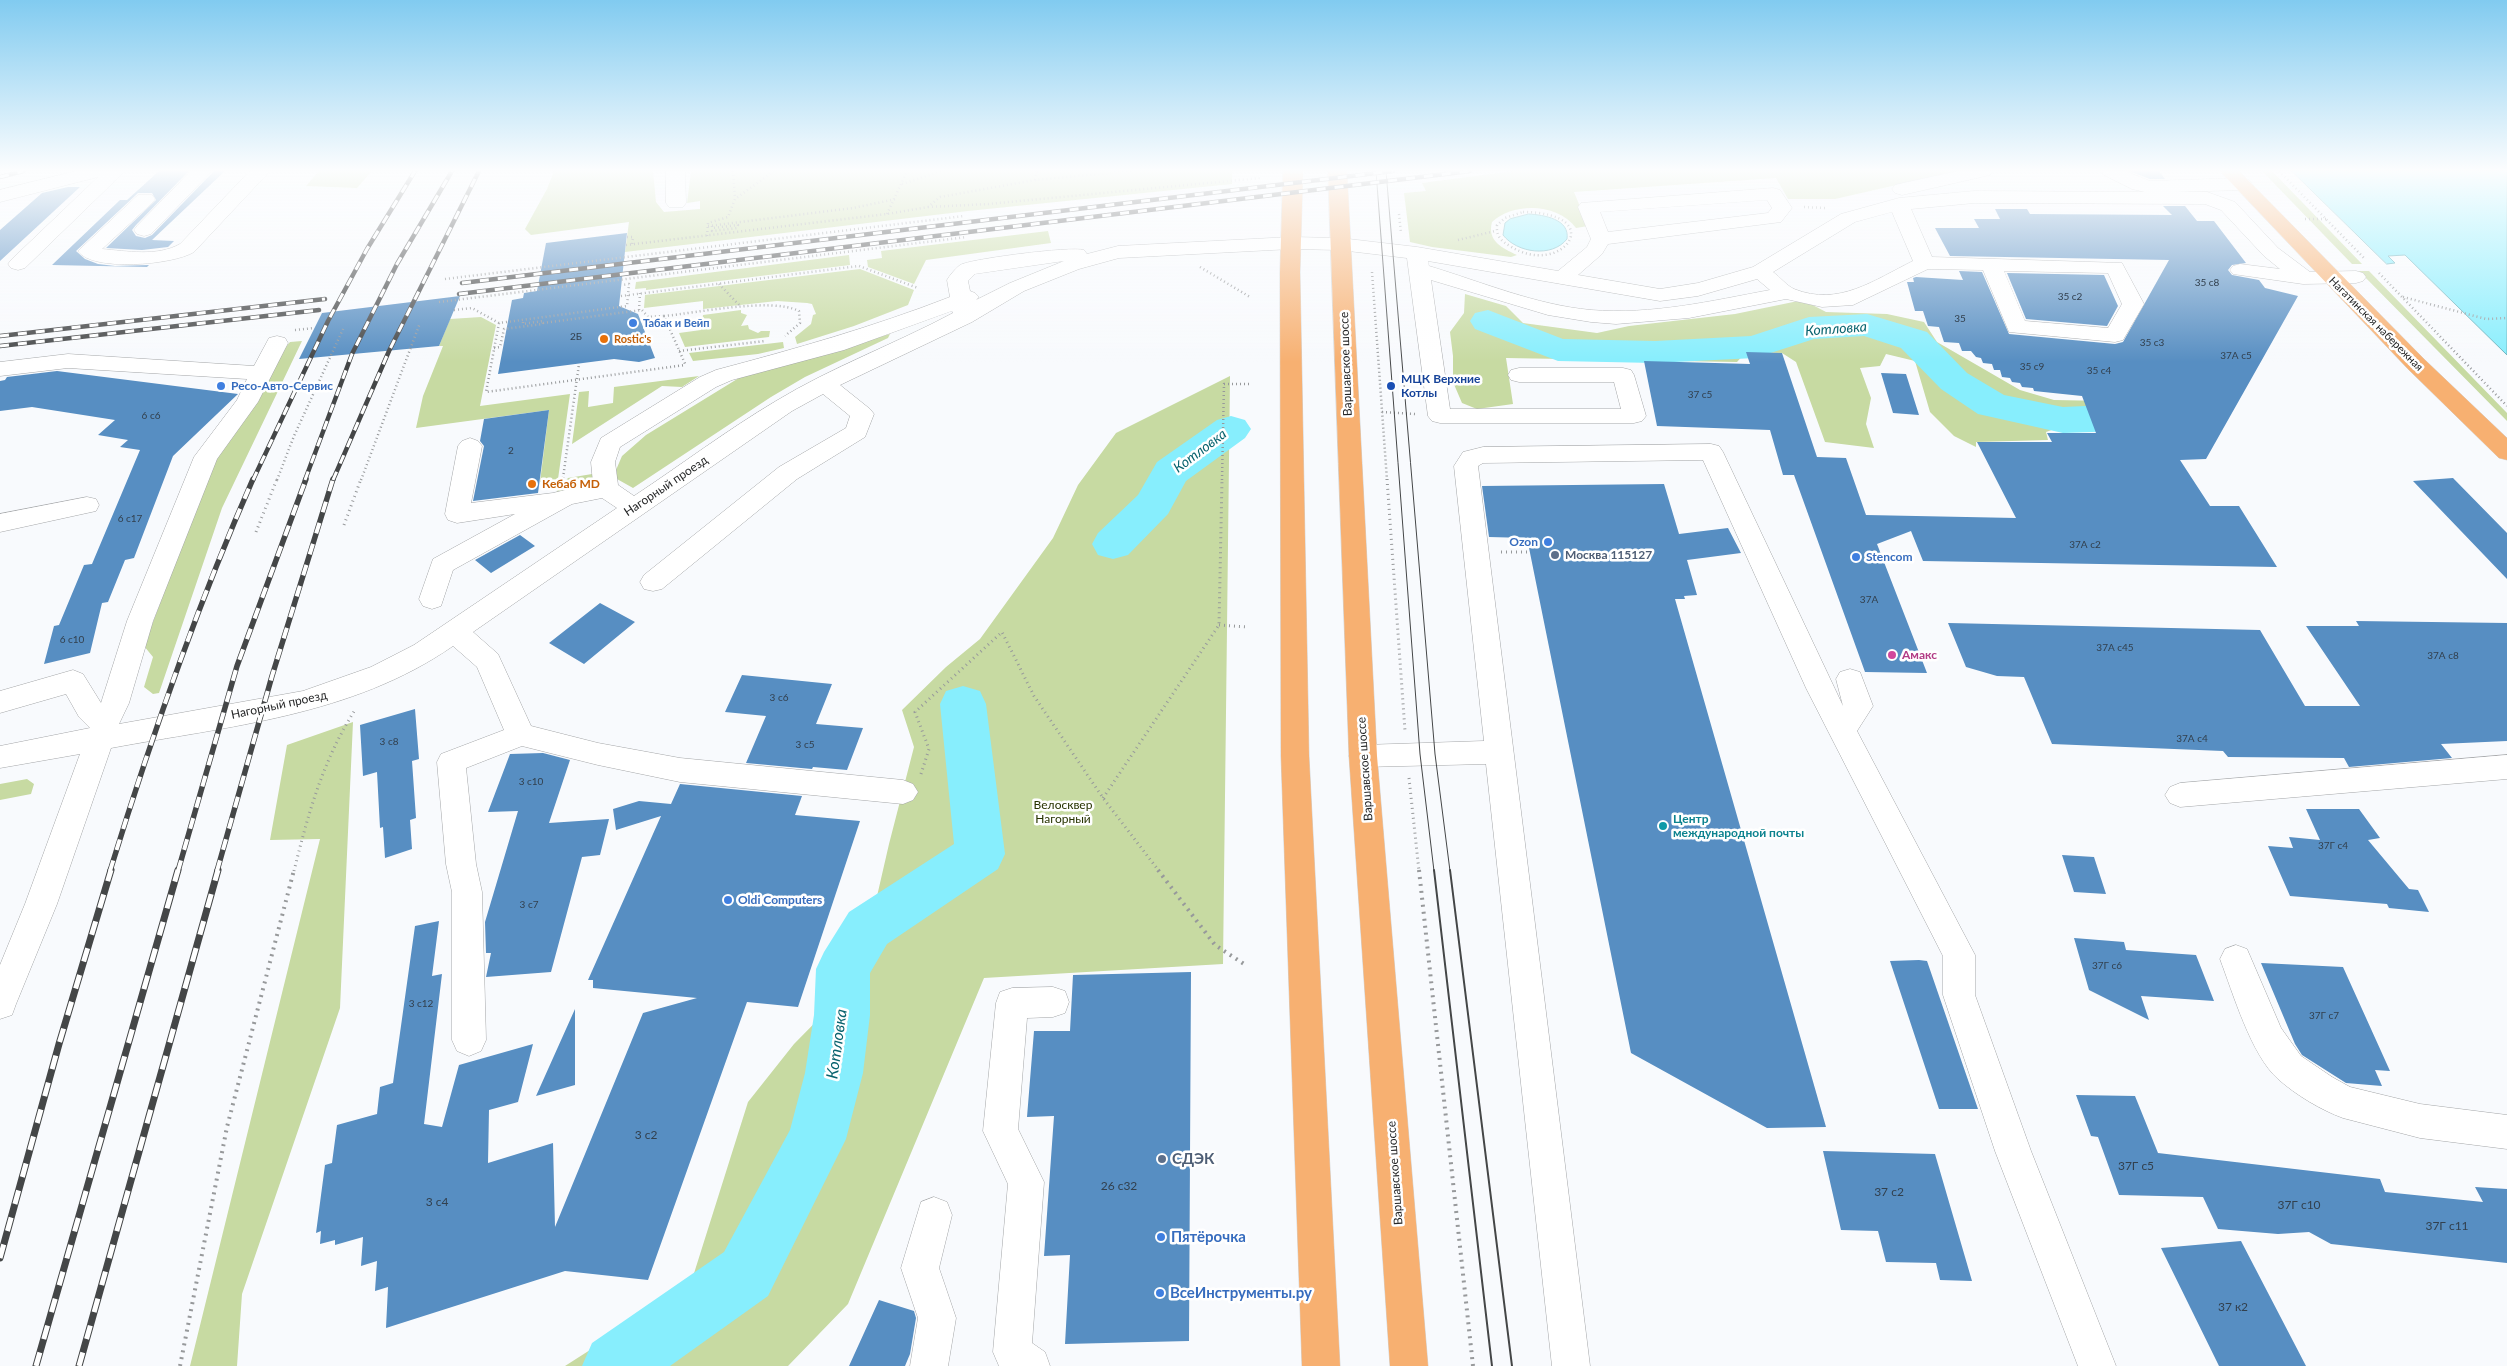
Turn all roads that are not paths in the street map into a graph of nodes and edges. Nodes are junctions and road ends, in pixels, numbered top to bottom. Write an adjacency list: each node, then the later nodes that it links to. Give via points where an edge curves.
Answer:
1 (49, 235): 14 (street)
2 (94, 235): 17 (street)
3 (200, 235): 17 (street, via 178,254 163,257 94,255)
4 (1291, 235): 15 (main road)
5 (1340, 235): 16 (main road, Варшавское шоссе)
6 (1598, 235): 13 (street)
7 (1635, 235): 13 (street)
8 (1816, 235): 25 (street)
9 (1912, 235): 21 (street)
10 (2255, 235): 27 (street, via 2271,252)
11 (2286, 235): 28 (main road, Нагатинская набережная)
12 (2309, 235): 24 (main road, Нагатинская набережная)
13 (1600, 239): 26 (street, via 1595,250)
14 (39, 244): 17 (street); 20 (street)
15 (1291, 244): 16 (street); 18 (street); 68 (main road, via 1295,756)
16 (1340, 244): 19 (street); 55 (main road, Варшавское шоссе)
17 (76, 247)
18 (1118, 252): 30 (street, via 1048,275 1030,276); 30 (street, via 1056,255 968,269 958,280)
19 (1418, 261): 26 (street); 29 (street, via 1545,307 1590,316 1674,314); 36 (street, via 1440,416)
20 (18, 264)
21 (1924, 264): 22 (street); 29 (street, via 1853,299 1822,301)
22 (1991, 265): 22 (street, via 2115,267 2133,304 2115,335 2017,327)
23 (2240, 270): 27 (street)
24 (2362, 270): 28 (street); 37 (main road, Нагатинская набережная)
25 (1760, 271): 26 (street, via 1714,288 1660,295); 29 (street)
26 (1562, 278)
27 (2305, 278): 28 (street)
28 (2332, 278): 39 (main road, Нагатинская набережная)
29 (1786, 293)
30 (962, 308): 35 (street, Нагорный проезд); 41 (street, via 708,382 609,443 603,462)
31 (283, 337): 33 (street)
32 (0, 369): 33 (street, via 68,361)
33 (261, 373): 52 (street, via 247,402 206,457 140,621 115,703)
34 (1519, 374): 36 (street, via 1623,375)
35 (824, 384): 44 (street, Нагорный проезд, via 784,406); 46 (street, via 862,414 857,432 816,454 788,474)
36 (1634, 416): 40 (street)
37 (2507, 428)
38 (470, 446): 42 (street, via 457,514)
39 (2507, 452)
40 (1646, 453): 51 (street, via 1712,452); 54 (street, via 1483,455 1471,458 1466,466)
41 (606, 490): 42 (street); 44 (street)
42 (554, 499): 47 (street, via 442,565)
43 (87, 505): 45 (street)
44 (634, 508): 48 (street, Нагорный проезд)
45 (0, 523)
46 (653, 582)
47 (432, 599)
48 (455, 632): 52 (street, Нагорный проезд, via 399,666 327,696); 53 (street, via 488,660)
49 (1850, 679): 51 (street, via 1859,706)
50 (0, 702): 52 (street, via 73,681)
51 (1842, 730): 71 (street, via 1959,955 1960,995 2013,1151)
52 (102, 732): 56 (street, Нагорный проезд); 62 (street, via 41,904)
53 (521, 734): 58 (street, via 598,754 680,770); 63 (street, via 451,762 461,864 467,892)
54 (1498, 752): 55 (street); 70 (street)
55 (1364, 756): 69 (main road, Варшавское шоссе)
56 (0, 757)
57 (2507, 767): 59 (street)
58 (903, 792)
59 (2180, 795)
60 (2236, 959): 64 (street, via 2268,1038 2289,1067 2320,1088 2343,1102 2420,1121)
61 (1053, 1002): 67 (street, via 1012,1002 1000,1131 1026,1182 1012,1352)
62 (0, 1004)
63 (469, 1040)
64 (2507, 1132)
65 (934, 1215): 66 (street, via 920,1268 938,1318)
66 (929, 1366)
67 (1031, 1366)
68 (1321, 1366)
69 (1409, 1366)
70 (1572, 1366)
71 (2097, 1366)

